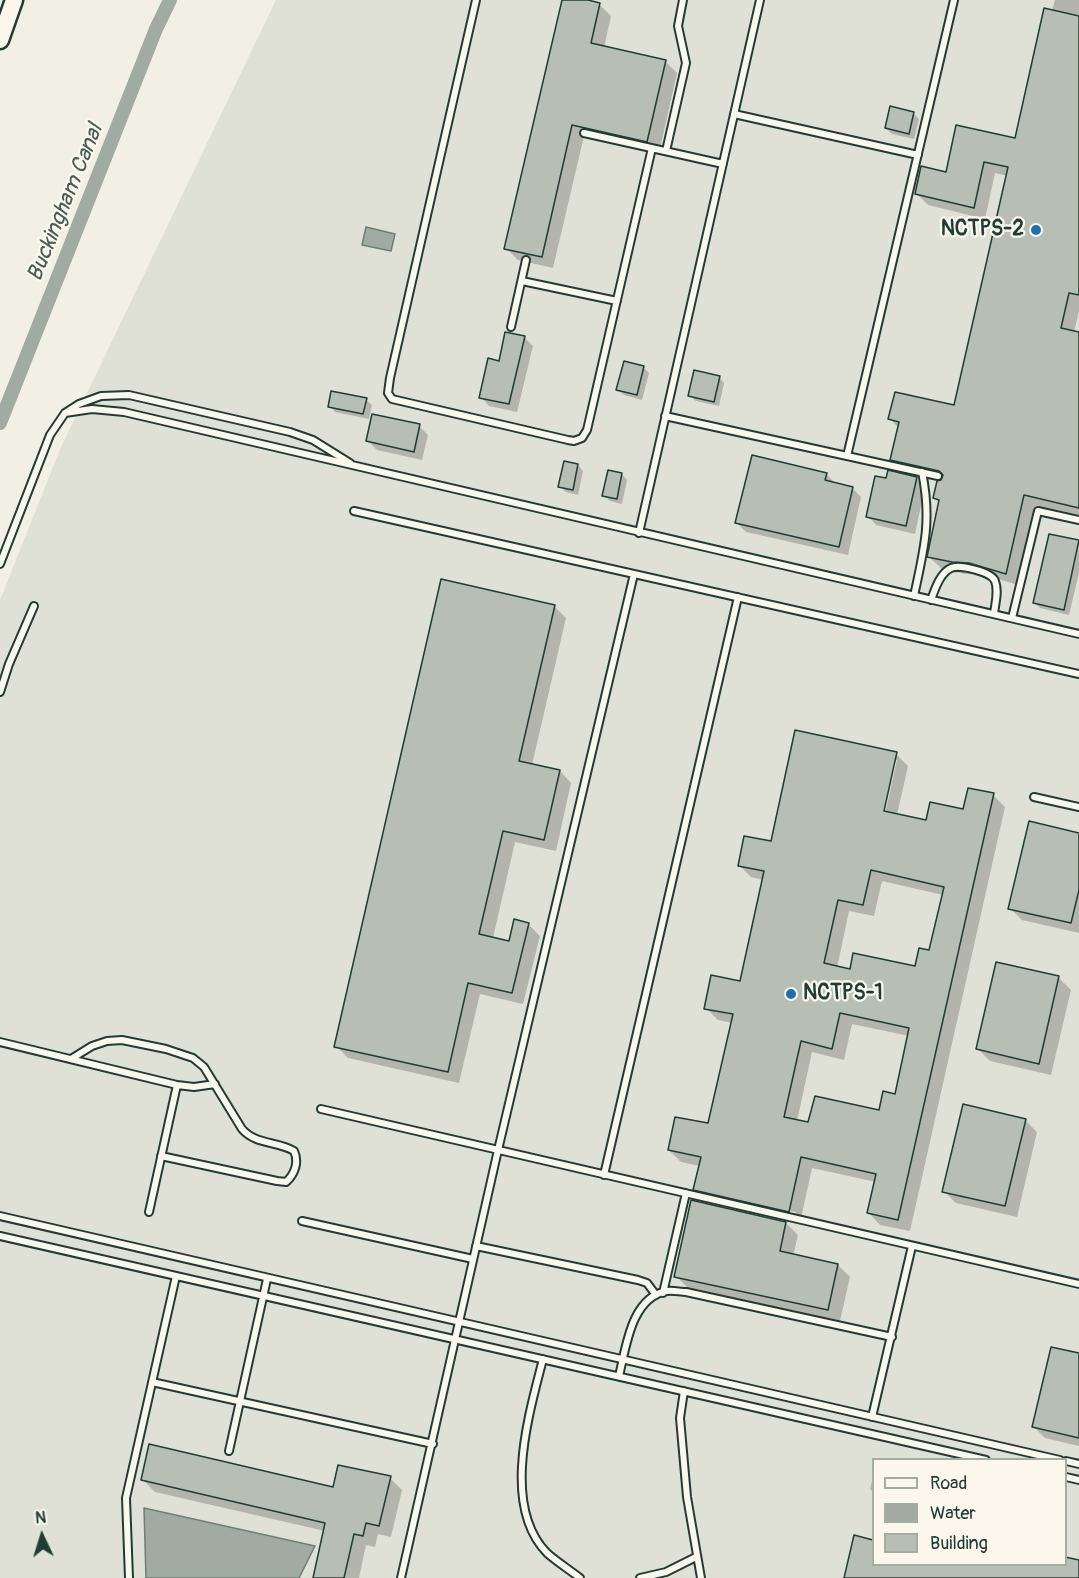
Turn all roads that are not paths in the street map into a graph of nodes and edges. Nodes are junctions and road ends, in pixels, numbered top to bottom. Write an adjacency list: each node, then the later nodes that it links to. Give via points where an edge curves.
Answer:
1 (14, 0): 6 (main road)
2 (476, 0): 15 (lane, via 389,396 398,402 579,440 587,430)
3 (683, 0): 10 (lane, via 678,26 686,63)
4 (760, 0): 7 (lane)
5 (954, 0): 11 (lane)
6 (0, 40)
7 (734, 114): 11 (lane); 12 (lane)
8 (584, 133): 9 (lane)
9 (652, 148): 10 (lane); 15 (lane)
10 (666, 151): 12 (lane)
11 (918, 155): 19 (lane)
12 (723, 164): 18 (lane)
13 (526, 260): 14 (lane)
14 (522, 281): 15 (lane); 16 (lane)
15 (617, 301)
16 (511, 327)
17 (65, 413): 20 (lane, via 92,409 124,412); 20 (lane, via 101,396 129,395 290,432 313,440); 26 (lane, via 50,435)
18 (665, 416): 19 (lane); 25 (lane)
19 (848, 456): 21 (lane)
20 (353, 465): 25 (lane)
21 (922, 472): 22 (lane); 28 (lane, via 928,522)
22 (938, 476)
23 (354, 511): 27 (lane)
24 (1079, 520): 33 (lane, via 1038,511)
25 (639, 533): 28 (lane)
26 (0, 564)
27 (634, 574): 29 (lane); 44 (lane)
28 (914, 596): 30 (lane)
29 (738, 597): 35 (lane); 46 (lane)
30 (931, 600): 32 (lane); 32 (lane, via 937,585 951,568 958,566 993,577)
31 (34, 606): 36 (lane)
32 (994, 614): 33 (lane)
33 (1012, 618): 34 (lane)
34 (1079, 634)
35 (1079, 674)
36 (0, 692)
37 (1034, 797): 38 (lane)
38 (1079, 807)
39 (0, 1042): 40 (lane)
40 (71, 1059): 41 (lane, via 92,1046 123,1040 193,1058 204,1066); 42 (lane)
41 (214, 1084): 42 (lane); 45 (lane, via 250,1138 294,1151 296,1167 292,1177 286,1182 277,1181)
42 (177, 1085): 45 (lane)
43 (321, 1109): 44 (lane)
44 (498, 1150): 46 (lane); 52 (lane)
45 (161, 1156): 48 (lane)
46 (604, 1175): 47 (lane)
47 (686, 1193): 53 (lane); 58 (lane)
48 (149, 1212)
49 (0, 1216): 56 (lane)
50 (302, 1221): 54 (lane)
51 (0, 1236): 55 (lane)
52 (476, 1246): 54 (lane); 58 (lane, via 639,1280)
53 (912, 1246): 57 (lane); 61 (lane)
54 (473, 1259): 60 (lane)
55 (176, 1276): 59 (lane); 66 (lane)
56 (267, 1279): 59 (lane); 60 (lane)
57 (1079, 1284)
58 (659, 1294): 61 (lane, via 686,1292); 64 (lane, via 640,1309)
59 (264, 1296): 62 (lane); 68 (lane)
60 (459, 1323): 62 (lane); 64 (lane)
61 (892, 1337): 69 (lane)
62 (455, 1339): 63 (lane); 70 (lane)
63 (543, 1359): 65 (lane); 77 (lane, via 528,1419 523,1461 524,1504 530,1528 547,1553)
64 (623, 1360): 65 (lane); 69 (lane)
65 (619, 1376): 67 (lane)
66 (152, 1382): 68 (lane); 75 (lane, via 126,1498)
67 (684, 1391): 72 (lane); 74 (lane, via 680,1418)
68 (240, 1401): 70 (lane); 71 (lane)
69 (872, 1417): 73 (lane)
70 (433, 1444): 76 (lane)
71 (229, 1451)
72 (977, 1458)
73 (1051, 1458)
74 (696, 1557): 78 (lane, via 666,1572); 79 (lane)
75 (129, 1578)
76 (401, 1578)
77 (580, 1578)
78 (640, 1578)
79 (701, 1578)

